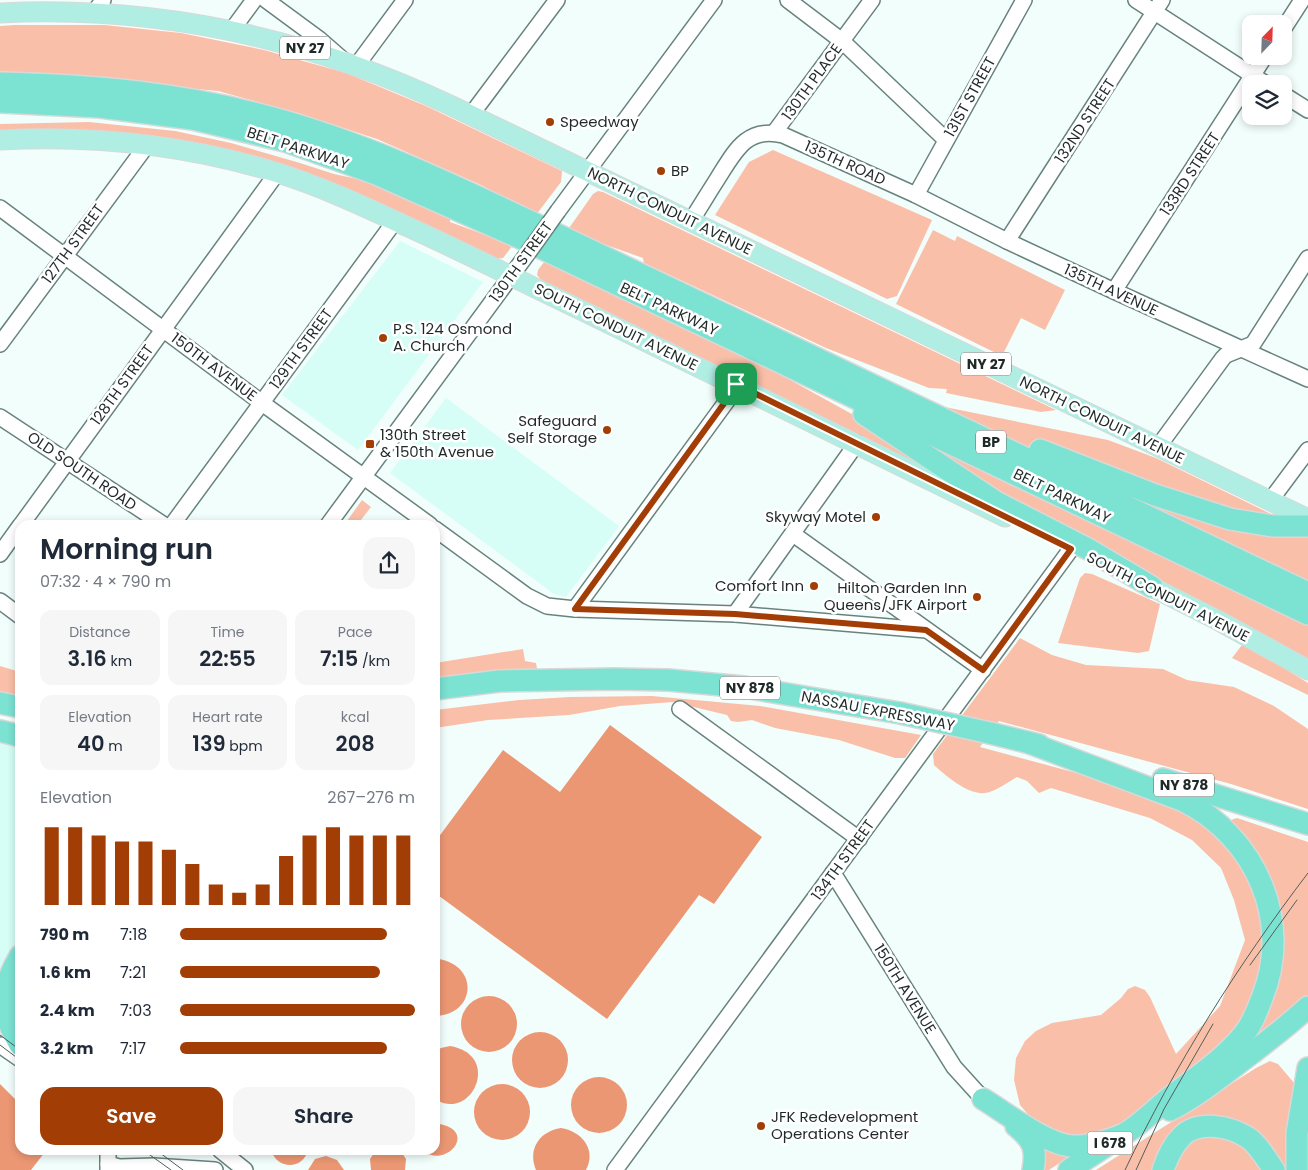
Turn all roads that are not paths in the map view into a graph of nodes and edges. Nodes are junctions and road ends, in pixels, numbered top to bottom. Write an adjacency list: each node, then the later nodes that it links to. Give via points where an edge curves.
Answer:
1 (254, 0): 15 (street)
2 (266, 0): 17 (street)
3 (405, 0): 17 (street)
4 (557, 0): 24 (street)
5 (714, 0): 29 (street, 130TH STREET)
6 (788, 0): 16 (street)
7 (872, 0): 16 (street, 130TH PLACE)
8 (1024, 0): 27 (street, 131ST STREET)
9 (1136, 0): 12 (street)
10 (1302, 0): 14 (street)
11 (98, 6): 13 (main road, NORTH CONDUIT AVENUE / NY 27); 15 (main road, NORTH CONDUIT AVENUE / NY 27)
12 (1158, 6): 18 (street); 35 (street, 132ND STREET)
13 (0, 13)
14 (1292, 16)
15 (232, 30): 17 (main road, NORTH CONDUIT AVENUE / NY 27)
16 (842, 41): 25 (street, 130TH PLACE); 27 (street)
17 (350, 62): 24 (main road, NORTH CONDUIT AVENUE / NY 27)
18 (1253, 75)
19 (0, 83): 39 (highway, BELT PARKWAY / BP, via 94,87 154,94 213,103 291,123 450,184)
20 (1292, 100): 23 (street)
21 (0, 102): 44 (highway, BELT PARKWAY / BP, via 100,107 174,116 267,136 320,153 476,217)
22 (1242, 106): 40 (street, 133RD STREET)
23 (1308, 110)
24 (471, 115): 29 (main road, NORTH CONDUIT AVENUE / NY 27)
25 (774, 133): 31 (street, 135TH ROAD); 34 (street, 130TH PLACE, via 760,134 740,146)
26 (0, 140): 28 (main road, SOUTH CONDUIT AVENUE, via 68,139)
27 (946, 140): 31 (street, 131ST STREET)
28 (147, 145): 30 (main road, SOUTH CONDUIT AVENUE, via 218,157); 36 (street, 127TH STREET)
29 (587, 171): 34 (main road, NORTH CONDUIT AVENUE / NY 27); 38 (street, 130TH STREET, bridge)
30 (278, 173): 33 (main road, SOUTH CONDUIT AVENUE); 41 (street, 128TH STREET)
31 (916, 195): 35 (street, 135TH AVENUE)
32 (0, 208): 36 (street, 150TH AVENUE)
33 (395, 221): 38 (main road, SOUTH CONDUIT AVENUE); 47 (street, 129TH STREET)
34 (690, 221): 50 (main road, NORTH CONDUIT AVENUE / NY 27)
35 (1007, 241): 40 (street, 135TH AVENUE)
36 (65, 255): 41 (street, 150TH AVENUE); 42 (street, 127TH STREET)
37 (1308, 258): 43 (street, via 1253,344)
38 (510, 276): 46 (main road, SOUTH CONDUIT AVENUE); 53 (street, 130TH STREET)
39 (674, 290): 61 (highway, via 755,316 1025,444 1155,495 1230,519 1272,526); 68 (highway, BELT PARKWAY / BP)
40 (1114, 292): 43 (street, 135TH AVENUE)
41 (163, 328): 47 (street, 150TH AVENUE); 52 (street, 128TH STREET)
42 (0, 344)
43 (1240, 349): 45 (street, 135TH AVENUE); 50 (street, via 1223,358)
44 (791, 367): 67 (highway, via 996,502 1088,549); 73 (highway, BELT PARKWAY / BP)
45 (1308, 379)
46 (736, 384): 49 (main road, SOUTH CONDUIT AVENUE); 70 (street)
47 (262, 403): 53 (street, 150TH AVENUE); 57 (street, 129TH STREET)
48 (0, 417): 52 (street, OLD SOUTH ROAD)
49 (857, 443): 64 (street); 65 (main road, SOUTH CONDUIT AVENUE)
50 (1158, 447): 54 (main road, NORTH CONDUIT AVENUE / NY 27)
51 (1308, 450): 54 (street)
52 (68, 460): 55 (street, 128TH STREET); 56 (street, OLD SOUTH ROAD)
53 (364, 477): 58 (street, 130TH STREET); 59 (street, 150TH AVENUE)
54 (1270, 501): 60 (main road, NORTH CONDUIT AVENUE / NY 27)
55 (24, 520)
56 (157, 520)
57 (176, 520)
58 (332, 520)
59 (423, 520)
60 (1308, 520)
61 (1308, 526)
62 (15, 533): 66 (street, 128TH STREET)
63 (440, 533): 70 (street, via 527,596 547,606)
64 (793, 534): 72 (street); 74 (street)
65 (1071, 549): 67 (main road, SOUTH CONDUIT AVENUE); 75 (street, 134TH STREET)
66 (0, 554)
67 (1152, 587): 76 (main road, SOUTH CONDUIT AVENUE)
68 (1308, 593)
69 (0, 601): 71 (street)
70 (575, 609): 72 (street)
71 (15, 612)
72 (735, 614): 74 (street)
73 (1308, 614)
74 (926, 630): 75 (street)
75 (983, 670): 87 (street, 134TH STREET)
76 (1308, 670)
77 (599, 679): 78 (highway, NASSAU EXPRESSWAY / NY 878, via 500,682); 79 (highway); 85 (highway, NASSAU EXPRESSWAY / NY 878, bridge, via 725,685 900,713)
78 (440, 688)
79 (440, 699)
80 (0, 703): 81 (highway)
81 (15, 706)
82 (680, 708): 87 (street)
83 (0, 732): 84 (highway)
84 (15, 735)
85 (1026, 742): 86 (highway, NASSAU EXPRESSWAY / NY 878); 101 (highway, via 1172,796 1204,812 1246,853 1260,879 1267,903 1272,957 1268,982 1250,1026 1224,1055)
86 (1308, 824)
87 (859, 839): 88 (street, 134TH STREET)
88 (833, 873): 99 (street, 150TH AVENUE, via 954,1067); 108 (street, 134TH STREET)
89 (15, 964): 90 (highway, via 5,980)
90 (1, 996): 92 (highway); 94 (highway, via 4,1018)
91 (1308, 1007): 101 (highway, I 678, via 1218,1081)
92 (15, 1009)
93 (0, 1033): 95 (street)
94 (15, 1037)
95 (15, 1043)
96 (0, 1045): 97 (street)
97 (15, 1056)
98 (1308, 1068): 113 (highway, via 1297,1133)
99 (984, 1099): 101 (highway, via 1060,1144 1088,1145); 109 (highway, via 1031,1141)
100 (1308, 1110): 104 (highway)
101 (1125, 1133): 110 (highway, I 678)
102 (226, 1155): 107 (street)
103 (107, 1158): 105 (street, via 119,1166)
104 (1308, 1168)
105 (172, 1169): 106 (street)
106 (215, 1170)
107 (245, 1170)
108 (615, 1170)
109 (1033, 1170)
110 (1069, 1170)
111 (1163, 1170): 112 (highway, via 1169,1153 1183,1135 1203,1126 1223,1126 1248,1138)
112 (1274, 1170)
113 (1297, 1170)

